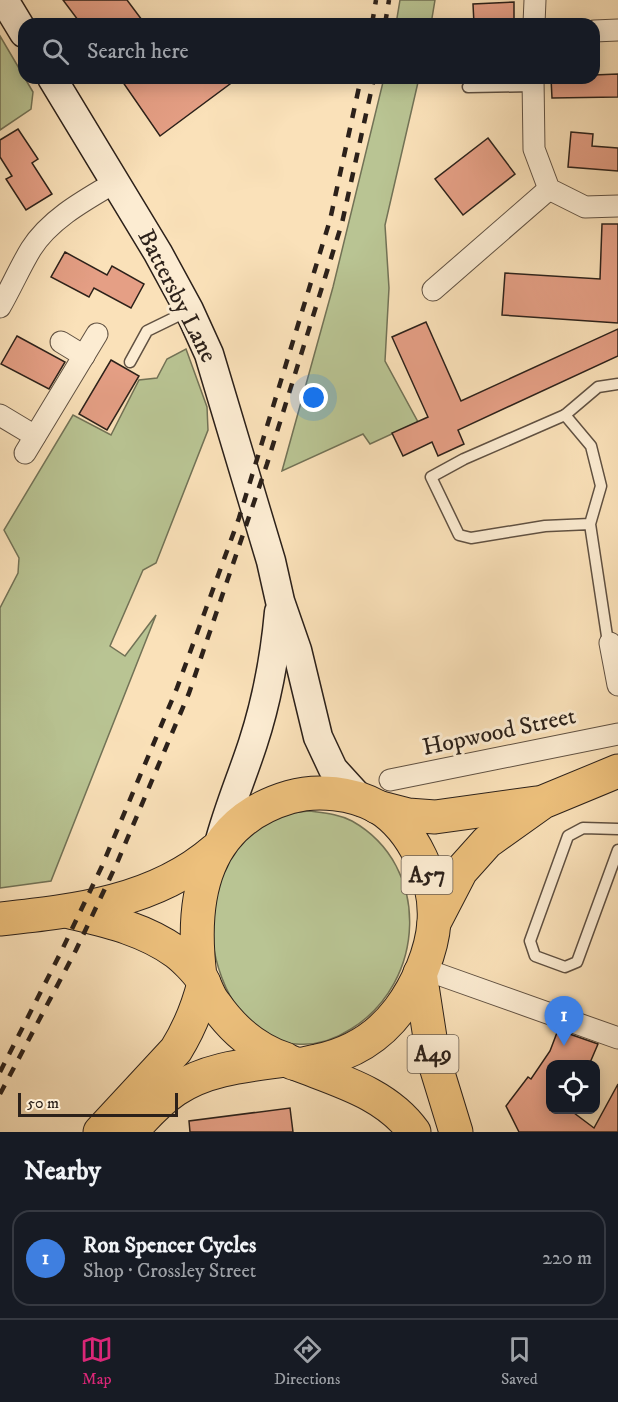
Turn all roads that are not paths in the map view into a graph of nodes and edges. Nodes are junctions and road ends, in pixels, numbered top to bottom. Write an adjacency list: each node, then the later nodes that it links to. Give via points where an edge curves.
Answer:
1 (4, 0): 4 (street)
2 (535, 0): 3 (street)
3 (534, 18)
4 (18, 23)
5 (618, 30): 6 (street)
6 (600, 31)
7 (56, 84): 11 (street, Battersby Lane)
8 (507, 84): 10 (lane)
9 (533, 84): 12 (street, via 534,149)
10 (468, 87)
11 (114, 183): 15 (street, via 52,225); 16 (street, Battersby Lane)
12 (549, 189): 13 (street, via 585,207); 14 (street)
13 (618, 206)
14 (433, 290)
15 (3, 292)
16 (189, 310): 20 (lane, via 147,331); 25 (street, Battersby Lane, via 219,383)
17 (97, 333): 19 (street)
18 (61, 342): 19 (street)
19 (84, 356): 22 (street, via 30,445)
20 (130, 362)
21 (618, 384): 23 (lane, via 598,387)
22 (0, 415)
23 (565, 415): 24 (lane, via 591,446 601,486); 24 (lane, via 430,477 459,535 471,538 545,526)
24 (590, 524): 26 (lane)
25 (280, 601): 30 (street, Battersby Lane, via 297,650 318,737 333,769); 33 (street, Battersby Lane, via 276,649 263,710)
26 (610, 643): 27 (street)
27 (618, 685)
28 (618, 734): 30 (street, Hopwood Street)
29 (618, 771): 31 (main road, A57)
30 (377, 796): 31 (main road, A57, via 408,816 435,817); 33 (main road, A57, via 324,792 269,803 243,819); 37 (main road, A57, via 411,840 424,866 432,894)
31 (543, 802): 37 (main road, A57, via 477,852 450,889)
32 (618, 829): 34 (lane, via 583,828 568,836 531,941 535,956 564,967 577,962)
33 (217, 847): 35 (main road, via 197,866 145,892); 39 (main road, A57, via 199,897 196,927)
34 (618, 850)
35 (70, 912): 36 (main road); 39 (main road, via 146,934 177,952)
36 (0, 919)
37 (434, 923): 38 (main road, A57)
38 (421, 971): 40 (street); 41 (main road, A57, via 407,1000 388,1024 364,1044 335,1057); 45 (main road, A49, via 433,1057)
39 (202, 980): 41 (main road, A57, via 230,1025 272,1055); 42 (main road, A57, via 198,1006 176,1050)
40 (618, 1038)
41 (292, 1062): 43 (main road, A57, via 216,1072 189,1082 161,1101); 44 (main road, via 364,1090 408,1123)
42 (100, 1132)
43 (132, 1132)
44 (414, 1132)
45 (456, 1132)

